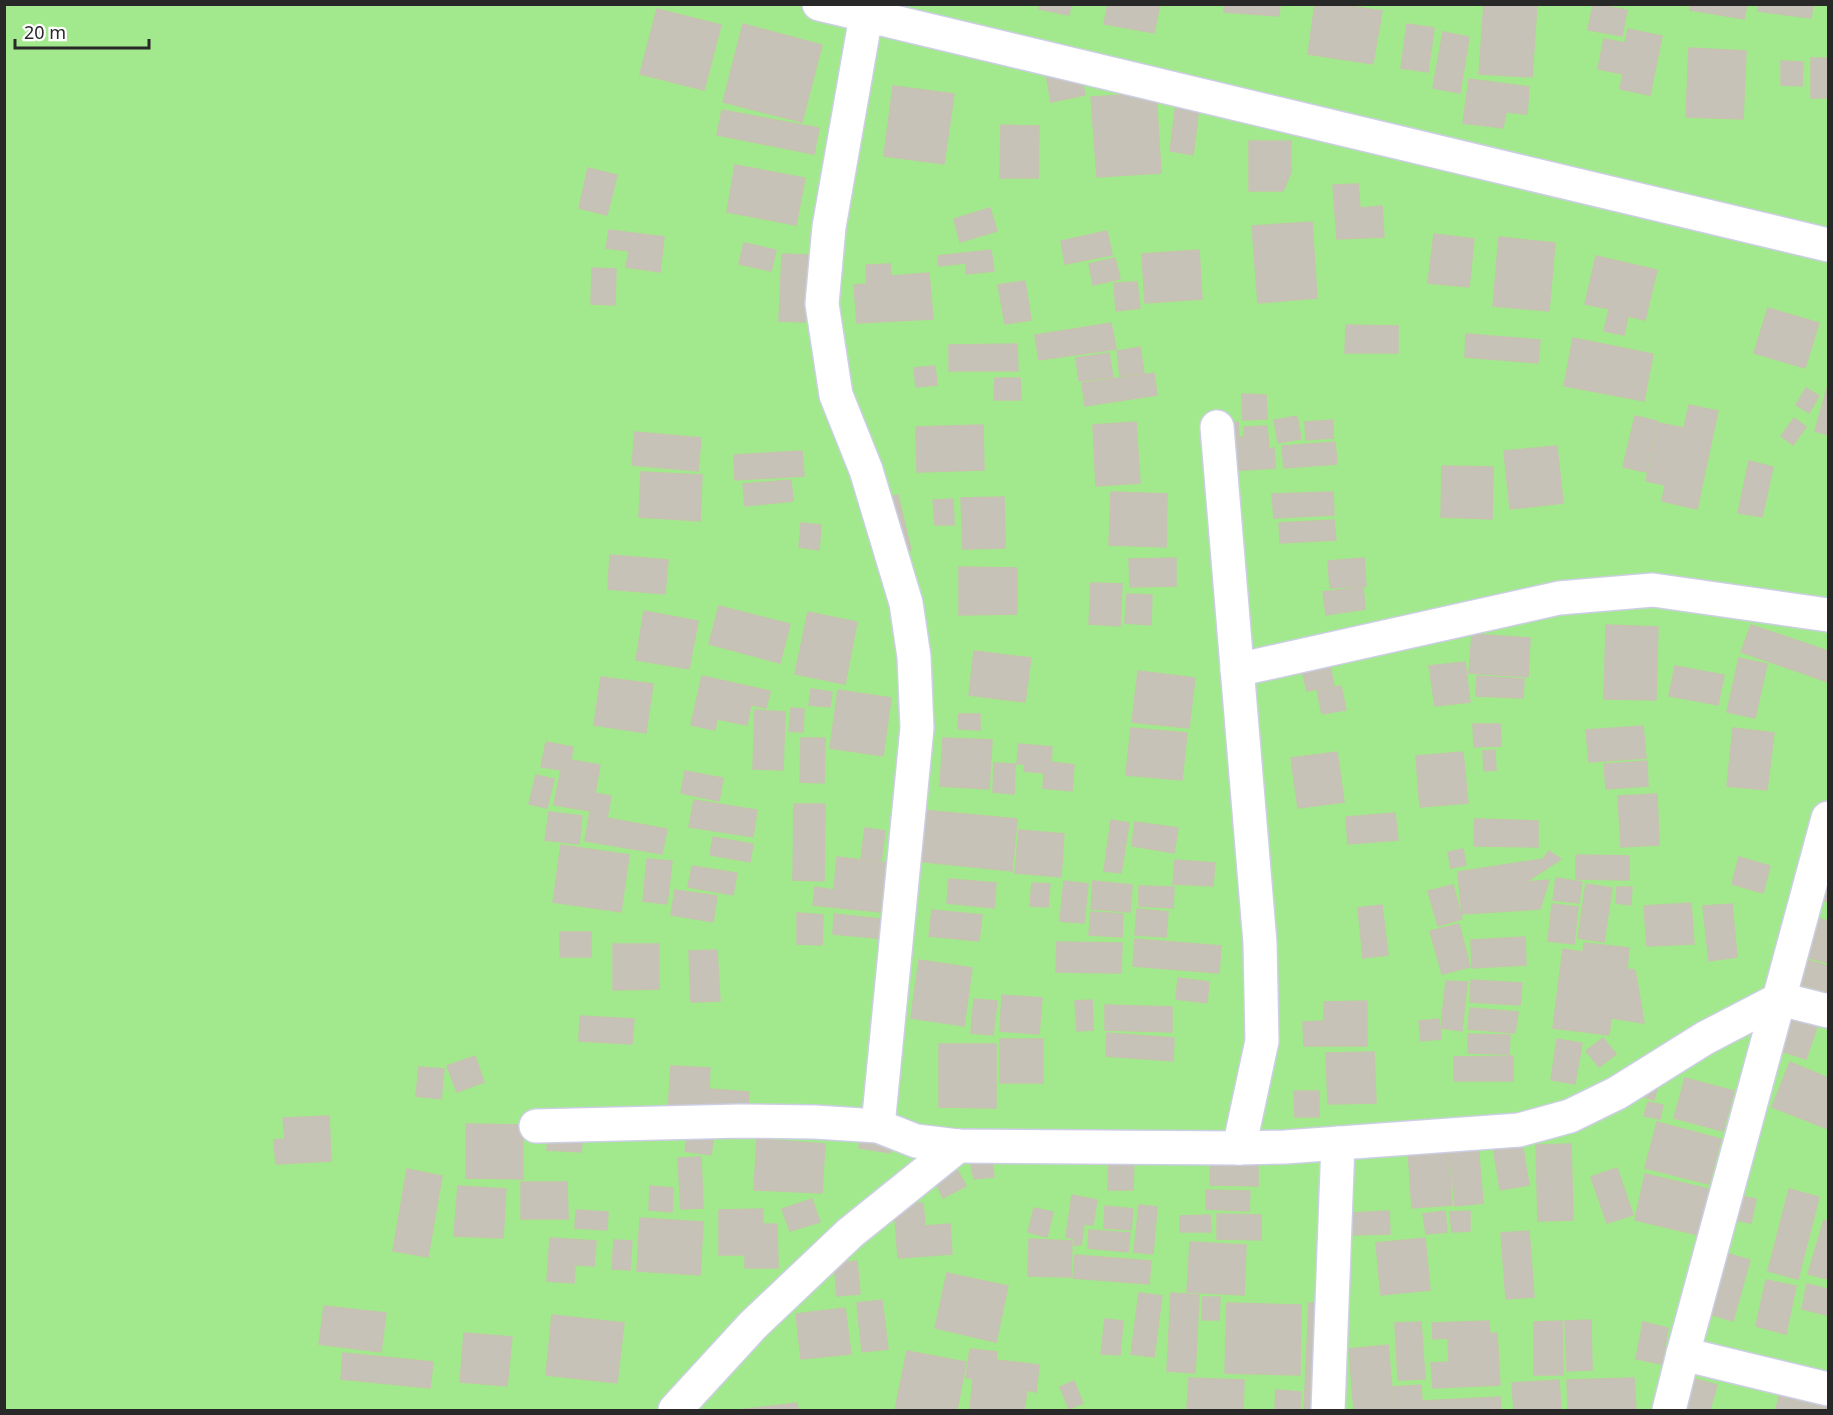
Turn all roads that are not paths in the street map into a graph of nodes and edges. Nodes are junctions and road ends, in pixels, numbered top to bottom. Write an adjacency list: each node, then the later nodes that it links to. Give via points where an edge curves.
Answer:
1 (819, 4): 2 (street)
2 (866, 16): 3 (street); 11 (street, via 829,226 822,304 837,395 866,470 906,603 914,657 917,728)
3 (1828, 245)
4 (1217, 427): 6 (street)
5 (1828, 615): 6 (street, via 1653,590 1559,598)
6 (1237, 670): 14 (street, via 1260,943 1262,1041)
7 (1828, 818): 8 (street)
8 (1780, 999): 9 (street); 12 (street, via 1570,1116 1519,1130); 15 (street)
9 (1828, 1011)
10 (536, 1126): 11 (street, via 741,1121)
11 (878, 1126): 13 (street, via 916,1141)
12 (1338, 1143): 14 (street); 18 (street)
13 (958, 1146): 14 (street); 17 (street, via 850,1233 753,1325)
14 (1239, 1149)
15 (1683, 1354): 16 (street); 19 (street)
16 (1828, 1389)
17 (675, 1410)
18 (1328, 1410)
19 (1669, 1410)

